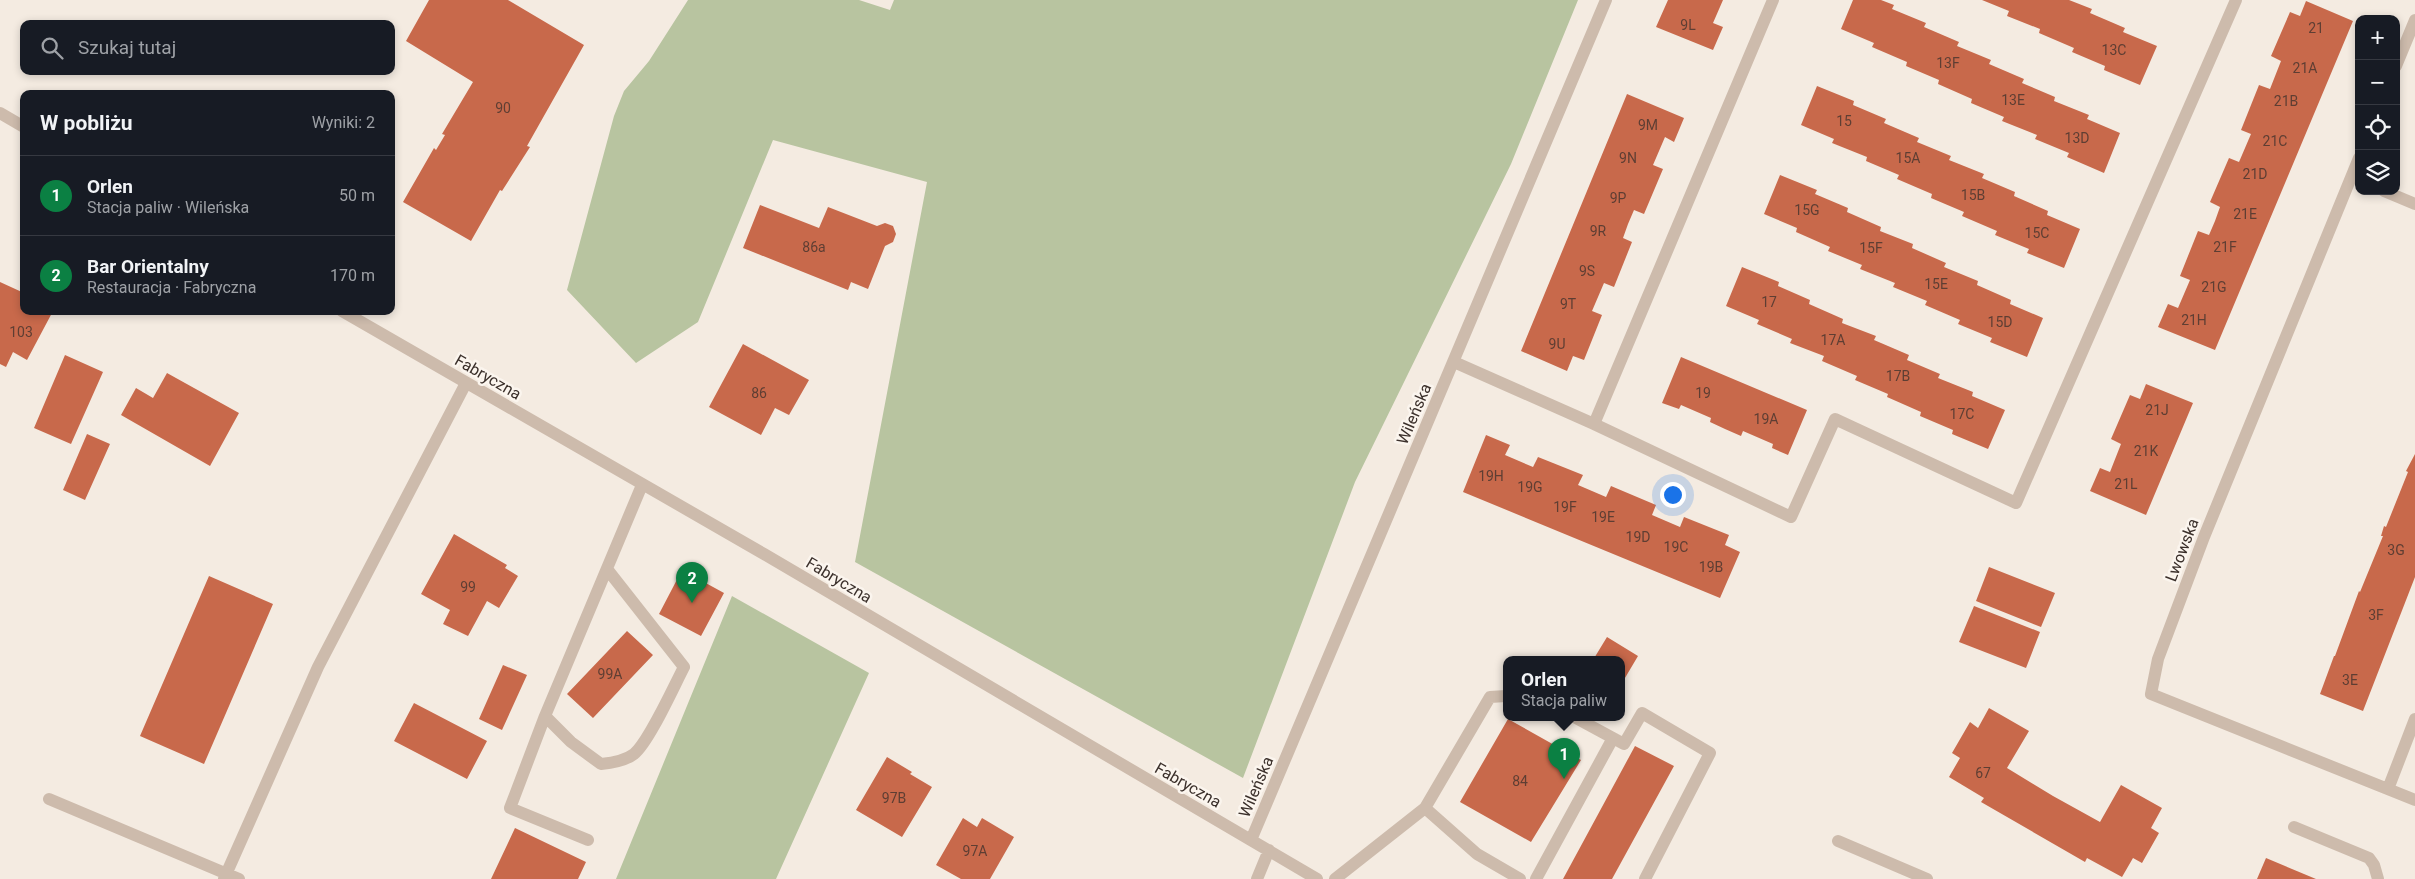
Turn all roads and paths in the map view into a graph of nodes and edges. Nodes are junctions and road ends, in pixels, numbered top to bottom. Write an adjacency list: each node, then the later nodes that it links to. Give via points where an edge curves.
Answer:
1 (1606, 0): 12 (street, Wileńska)
2 (1772, 0): 14 (street)
3 (2236, 0): 14 (street, via 2016,504 1835,419 1791,517)
4 (2415, 20): 5 (street)
5 (2398, 60)
6 (0, 113): 7 (street)
7 (20, 125)
8 (2355, 179): 22 (street, Lwowska, via 2204,537 2158,659 2151,694)
9 (2394, 195): 10 (street)
10 (2415, 204)
11 (349, 315): 13 (street, Fabryczna)
12 (1454, 362): 14 (street); 28 (street, Wileńska)
13 (466, 383): 15 (street, Fabryczna); 31 (street, via 318,667)
14 (1594, 424)
15 (642, 484): 16 (street); 28 (street, Fabryczna)
16 (607, 569): 18 (street); 18 (street, via 684,667 649,733 634,754 617,762 601,764 571,742)
17 (1503, 696): 25 (street, via 1490,697)
18 (545, 716): 27 (street, via 510,808)
19 (2415, 719): 22 (street)
20 (1582, 721): 21 (street)
21 (1613, 738): 37 (street); 38 (street, via 1624,744 1642,713 1710,753)
22 (2388, 789): 24 (street, Lwowska)
23 (49, 798): 31 (street)
24 (2415, 800)
25 (1425, 808): 35 (street); 36 (street, via 1476,854)
26 (2294, 827): 40 (street, via 2369,858)
27 (588, 840)
28 (1251, 840): 30 (street, Fabryczna)
29 (1838, 841): 39 (street)
30 (1269, 850): 33 (street); 34 (street, Fabryczna)
31 (225, 876): 32 (street)
32 (239, 879)
33 (1257, 879)
34 (1317, 879)
35 (1335, 879)
36 (1520, 879)
37 (1536, 879)
38 (1644, 879)
39 (1927, 879)
40 (2378, 879)

